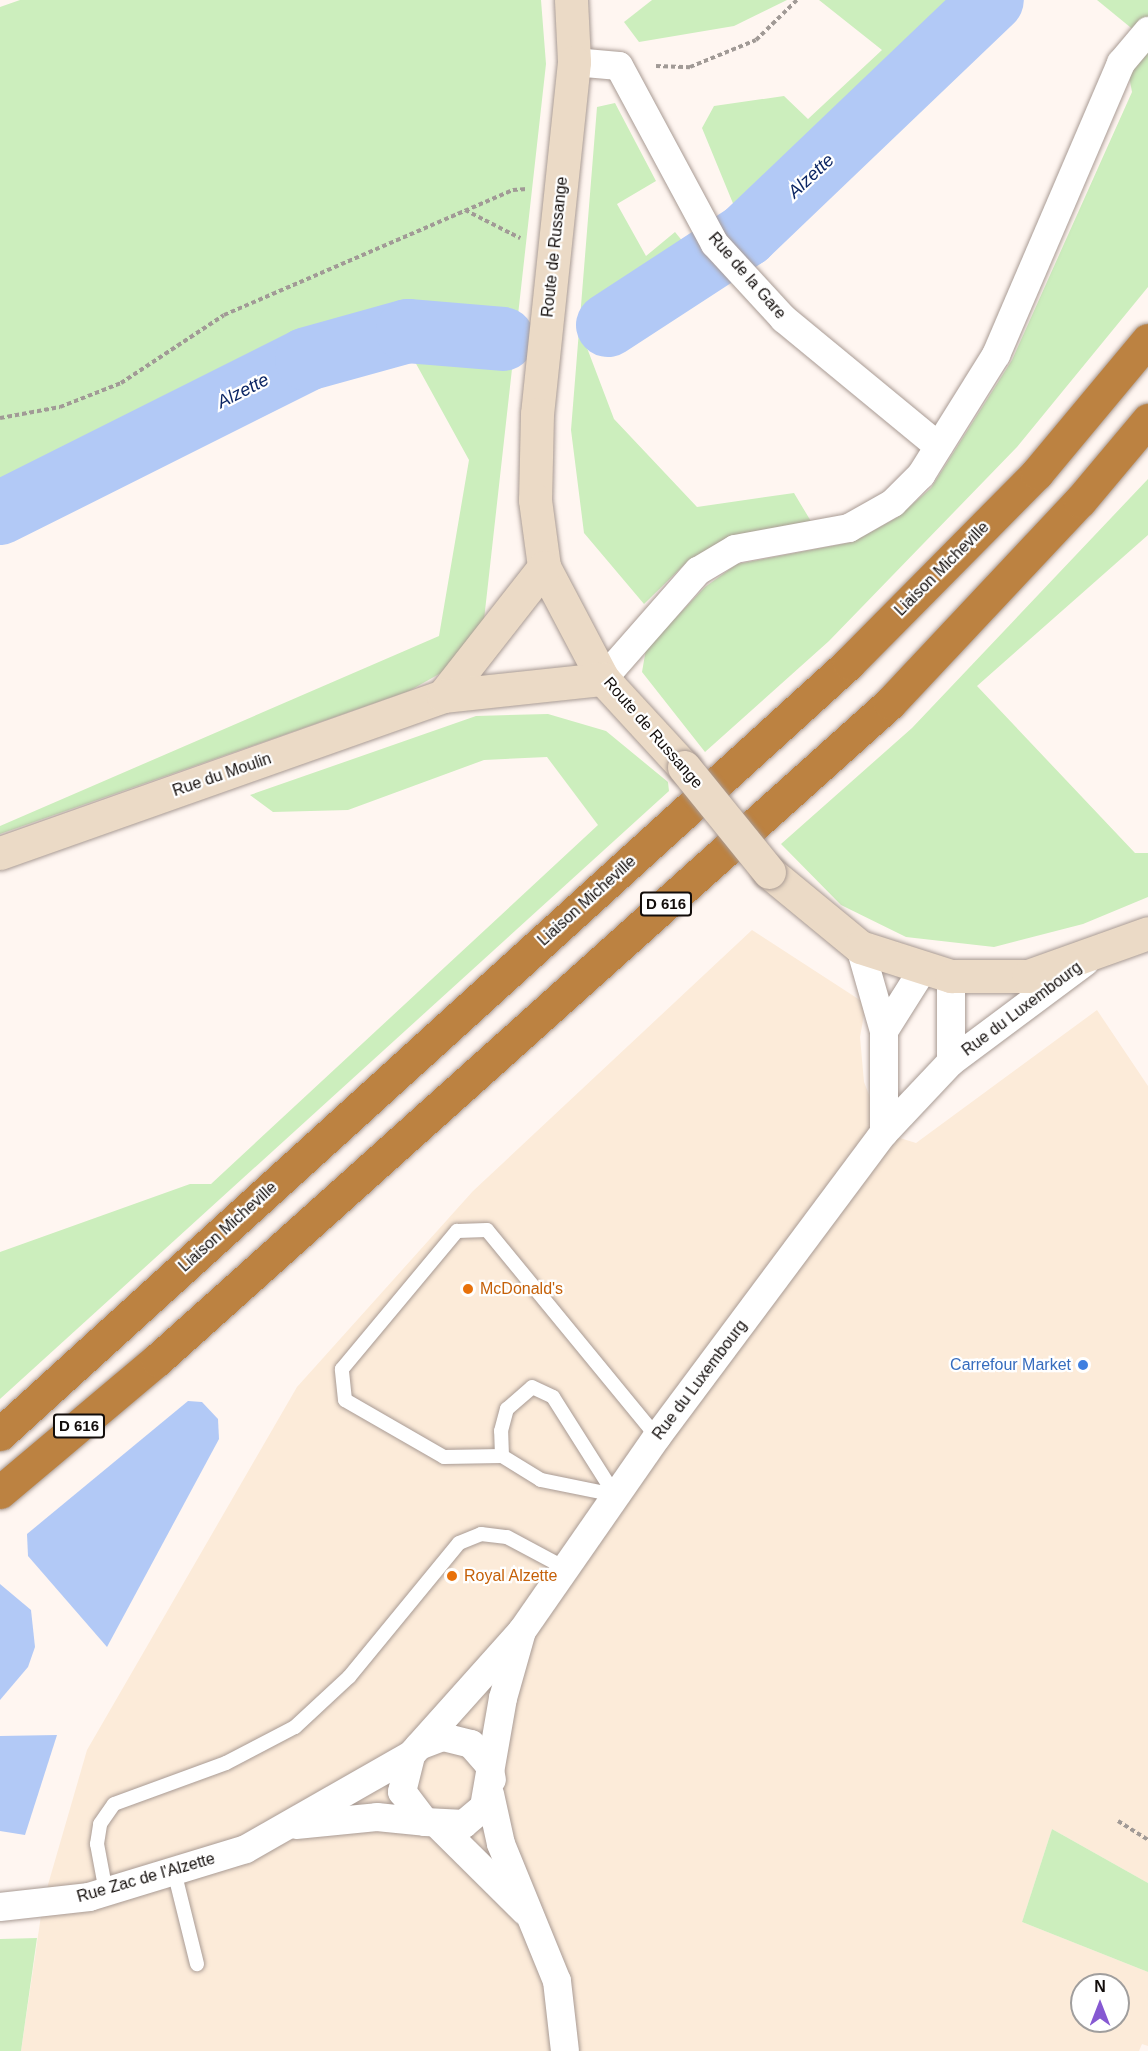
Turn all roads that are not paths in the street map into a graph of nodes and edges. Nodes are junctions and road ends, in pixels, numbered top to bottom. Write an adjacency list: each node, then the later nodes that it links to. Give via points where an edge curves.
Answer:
1 (572, 0): 3 (main road, Route de Russange)
2 (1148, 31): 6 (street, via 1121,63 996,355)
3 (574, 62): 6 (street, Rue de la Gare, via 619,66 723,253 784,319); 7 (main road, Route de Russange, via 537,414 535,500)
4 (1148, 340): 18 (highway, Liaison Micheville / D 616, via 1037,473 849,663)
5 (1148, 420): 21 (highway, D 616, via 1080,501 890,703 166,1352)
6 (938, 446): 8 (street, via 921,475 893,503 849,528 735,549 698,571)
7 (544, 567): 8 (main road, Route de Russange); 9 (main road)
8 (603, 679): 9 (main road, Rue du Moulin); 12 (main road, Route de Russange, bridge, via 684,767 769,872)
9 (443, 696): 10 (main road, Rue du Moulin)
10 (0, 853)
11 (1148, 933): 13 (main road, Route de Russange)
12 (860, 947): 14 (main road, Route de Russange); 15 (street)
13 (1092, 956): 14 (main road, Route de Russange, via 1028,976); 16 (street, Rue du Luxembourg)
14 (937, 972): 15 (street); 16 (street, Rue du Luxembourg)
15 (884, 1031): 17 (street)
16 (951, 1062): 17 (street, Rue du Luxembourg)
17 (884, 1133): 19 (street, Rue du Luxembourg)
18 (0, 1434)
19 (657, 1437): 20 (lane, via 487,1230 457,1231 342,1369 345,1400 444,1457); 22 (street, Rue du Luxembourg)
20 (502, 1456): 22 (lane, via 541,1480); 22 (lane, via 507,1409 532,1387 553,1397)
21 (0, 1492)
22 (615, 1495): 23 (street, Rue du Luxembourg)
23 (566, 1568): 24 (street, Rue du Luxembourg); 30 (lane, via 507,1537 481,1534 459,1543 349,1677 295,1727 226,1763 114,1804 100,1824 97,1844)
24 (522, 1632): 25 (street); 26 (street, via 503,1698)
25 (415, 1750): 26 (street, via 443,1737 471,1744 489,1765); 27 (street, via 402,1792); 28 (street, Rue Zac de l'Alzette)
26 (491, 1787): 27 (street, via 464,1824); 32 (street, via 501,1844)
27 (432, 1824): 28 (street, Rue Zac de l'Alzette, via 377,1817); 32 (street)
28 (286, 1826): 29 (street, Rue Zac de l'Alzette, via 246,1849)
29 (174, 1871): 30 (street, Rue Zac de l'Alzette); 33 (lane)
30 (105, 1892): 31 (street, Rue Zac de l'Alzette)
31 (0, 1907)
32 (537, 1923): 34 (street, via 556,1982)
33 (197, 1964)
34 (565, 2051)

